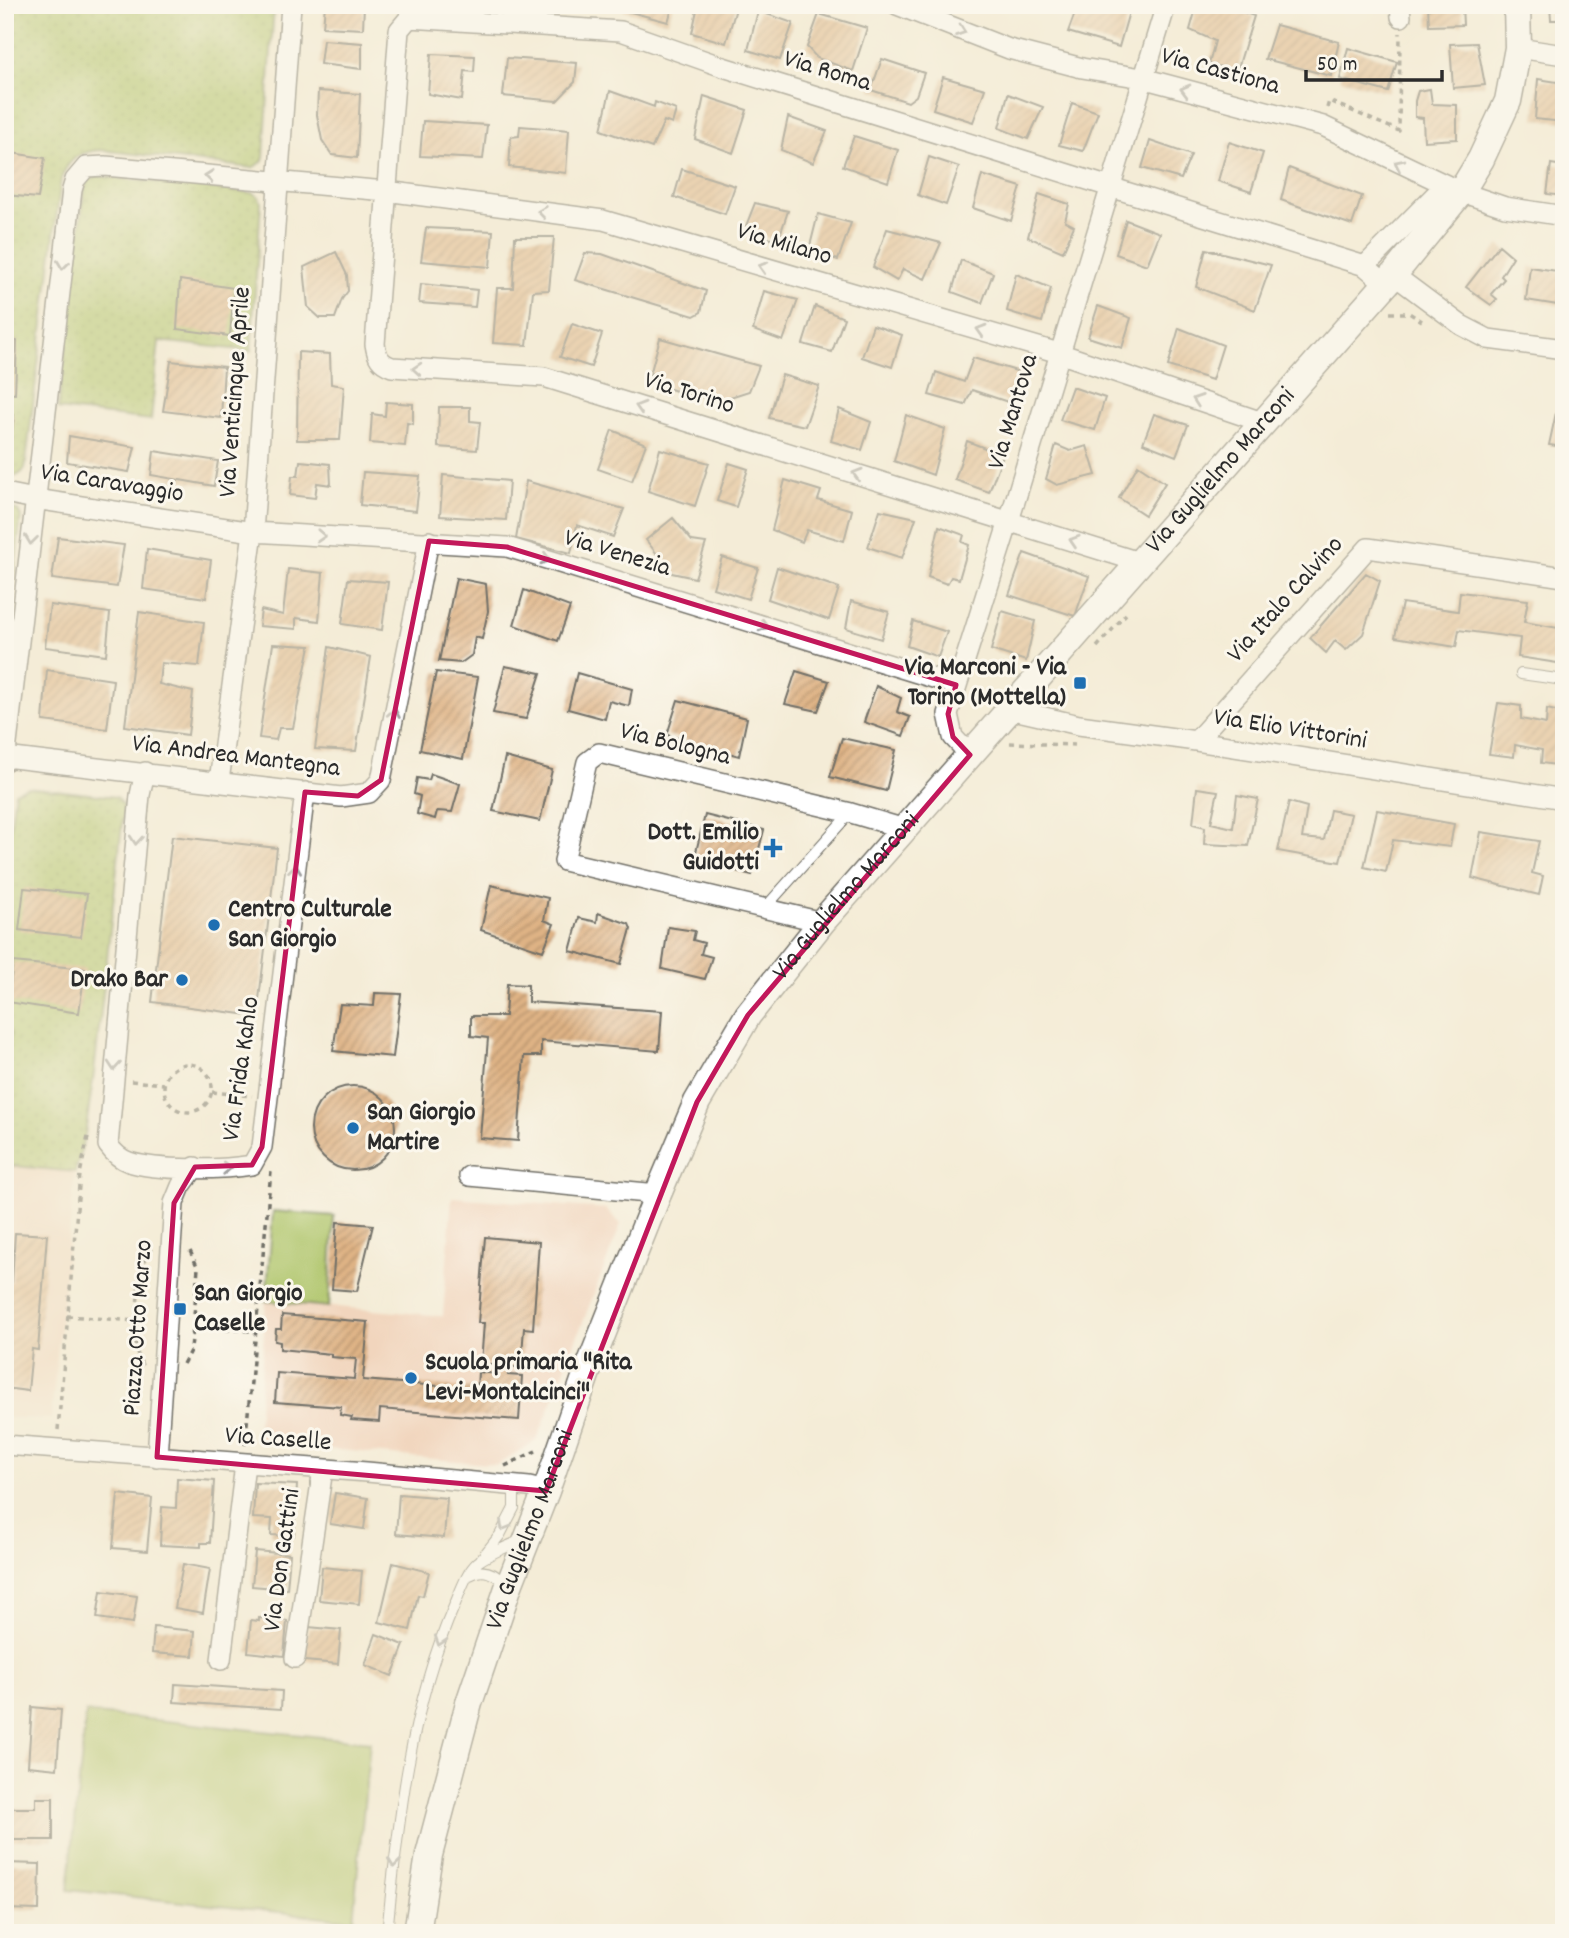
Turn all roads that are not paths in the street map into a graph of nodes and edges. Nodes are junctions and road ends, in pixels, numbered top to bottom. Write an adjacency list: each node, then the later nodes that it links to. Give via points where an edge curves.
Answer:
1 (291, 5): 8 (street, Via Venticinque Aprile)
2 (898, 5): 7 (street, Via Castiona, one-way to 7, via 1009,49)
3 (1166, 5): 7 (street, Via Mantova)
4 (1517, 5): 5 (main road, Via Guglielmo Marconi)
5 (1518, 48): 6 (street); 10 (main road, Via Guglielmo Marconi, via 1508,101 1481,159)
6 (1564, 55)
7 (1142, 78): 9 (street, Via Mantova); 10 (street, Via Castiona, one-way to 7, via 1323,126)
8 (277, 183): 11 (street, Via Milano); 19 (street, Via Milano, one-way to 19, via 105,166 86,167 79,173 72,190); 21 (street, Via Venticinque Aprile)
9 (1111, 186): 11 (street, Via Roma, via 736,72 621,32 409,18 399,30); 13 (street, Via Roma); 16 (street, Via Mantova)
10 (1453, 189): 12 (street, Via Castiona, via 1505,207); 13 (street); 14 (main road, Via Guglielmo Marconi)
11 (386, 191): 16 (street, Via Milano, one-way to 11, via 603,220); 20 (street, Via Torino, one-way to 11, via 544,377 385,365 375,344)
12 (1564, 216)
13 (1365, 266): 14 (street, Via Roma)
14 (1390, 280): 15 (street, Via Roma, via 1488,339); 17 (main road, Via Guglielmo Marconi)
15 (1564, 349)
16 (1059, 353): 17 (street, Via Milano, one-way to 16); 20 (street, Via Mantova)
17 (1262, 422): 23 (main road, Via Guglielmo Marconi)
18 (5, 492): 19 (street, Via Caravaggio)
19 (35, 499): 21 (street, Via Caravaggio); 31 (street, one-way to 31)
20 (1009, 520): 23 (street, Via Torino, one-way to 20); 27 (street, Via Mantova)
21 (253, 532): 22 (street, Via Venezia, one-way to 22); 33 (street, Via Venticinque Aprile)
22 (429, 541): 27 (street, Via Venezia, one-way to 27, via 507,547); 34 (street, Via Andrea Mantegna, one-way to 22, via 358,796 369,793 380,780)
23 (1139, 562): 28 (main road, Via Guglielmo Marconi)
24 (1564, 577): 29 (street, Via Italo Calvino, via 1368,548)
25 (1521, 674): 26 (lane)
26 (1564, 680)
27 (956, 685): 30 (street, Via Mantova, via 948,714 953,737)
28 (1009, 709): 29 (street, Via Elio Vittorini, via 1079,725); 30 (main road, Via Guglielmo Marconi)
29 (1196, 741): 35 (street, Via Elio Vittorini)
30 (970, 755): 37 (main road, Via Guglielmo Marconi)
31 (5, 759): 32 (street, Via Andrea Mantegna)
32 (145, 772): 33 (street, Via Andrea Mantegna); 40 (street, Via Frida Kahlo, one-way to 40, via 108,1144 129,1162)
33 (219, 781): 34 (street, Via Andrea Mantegna)
34 (305, 792): 41 (street, Via Frida Kahlo, one-way to 34, via 231,1169 252,1164 262,1147)
35 (1564, 799)
36 (851, 813): 37 (street, Via Bologna); 38 (lane); 38 (street, Via Bologna, via 598,753 587,762 564,861)
37 (905, 829): 39 (main road, Via Guglielmo Marconi)
38 (764, 909): 39 (street, Via Bologna)
39 (822, 922): 43 (main road, Via Guglielmo Marconi, via 748,1015 696,1102)
40 (159, 1166): 41 (street, Via Frida Kahlo); 44 (street, Piazza Otto Marzo)
41 (195, 1167): 44 (street, Piazza Otto Marzo)
42 (469, 1176): 43 (street)
43 (658, 1194): 50 (main road, Via Guglielmo Marconi, via 586,1375)
44 (174, 1203): 47 (street, Piazza Otto Marzo)
45 (5, 1445): 47 (street, Via Caselle)
46 (245, 1456): 47 (street, Via Caselle); 48 (street, Via Caselle); 56 (street)
47 (157, 1457)
48 (323, 1469): 49 (street, Via Caselle); 55 (street, Via Don Gattini)
49 (514, 1486): 50 (street, Via Caselle); 52 (lane, one-way to 52, via 514,1508)
50 (546, 1491): 51 (main road, Via Guglielmo Marconi)
51 (528, 1537): 52 (lane); 54 (main road, Via Guglielmo Marconi)
52 (478, 1562): 53 (lane)
53 (467, 1578): 54 (lane, via 476,1571 488,1571); 57 (lane, one-way to 57, via 443,1632 417,1717)
54 (508, 1588): 58 (main road, Via Guglielmo Marconi, via 446,1780)
55 (295, 1658)
56 (221, 1660)
57 (387, 1933)
58 (417, 1933)

